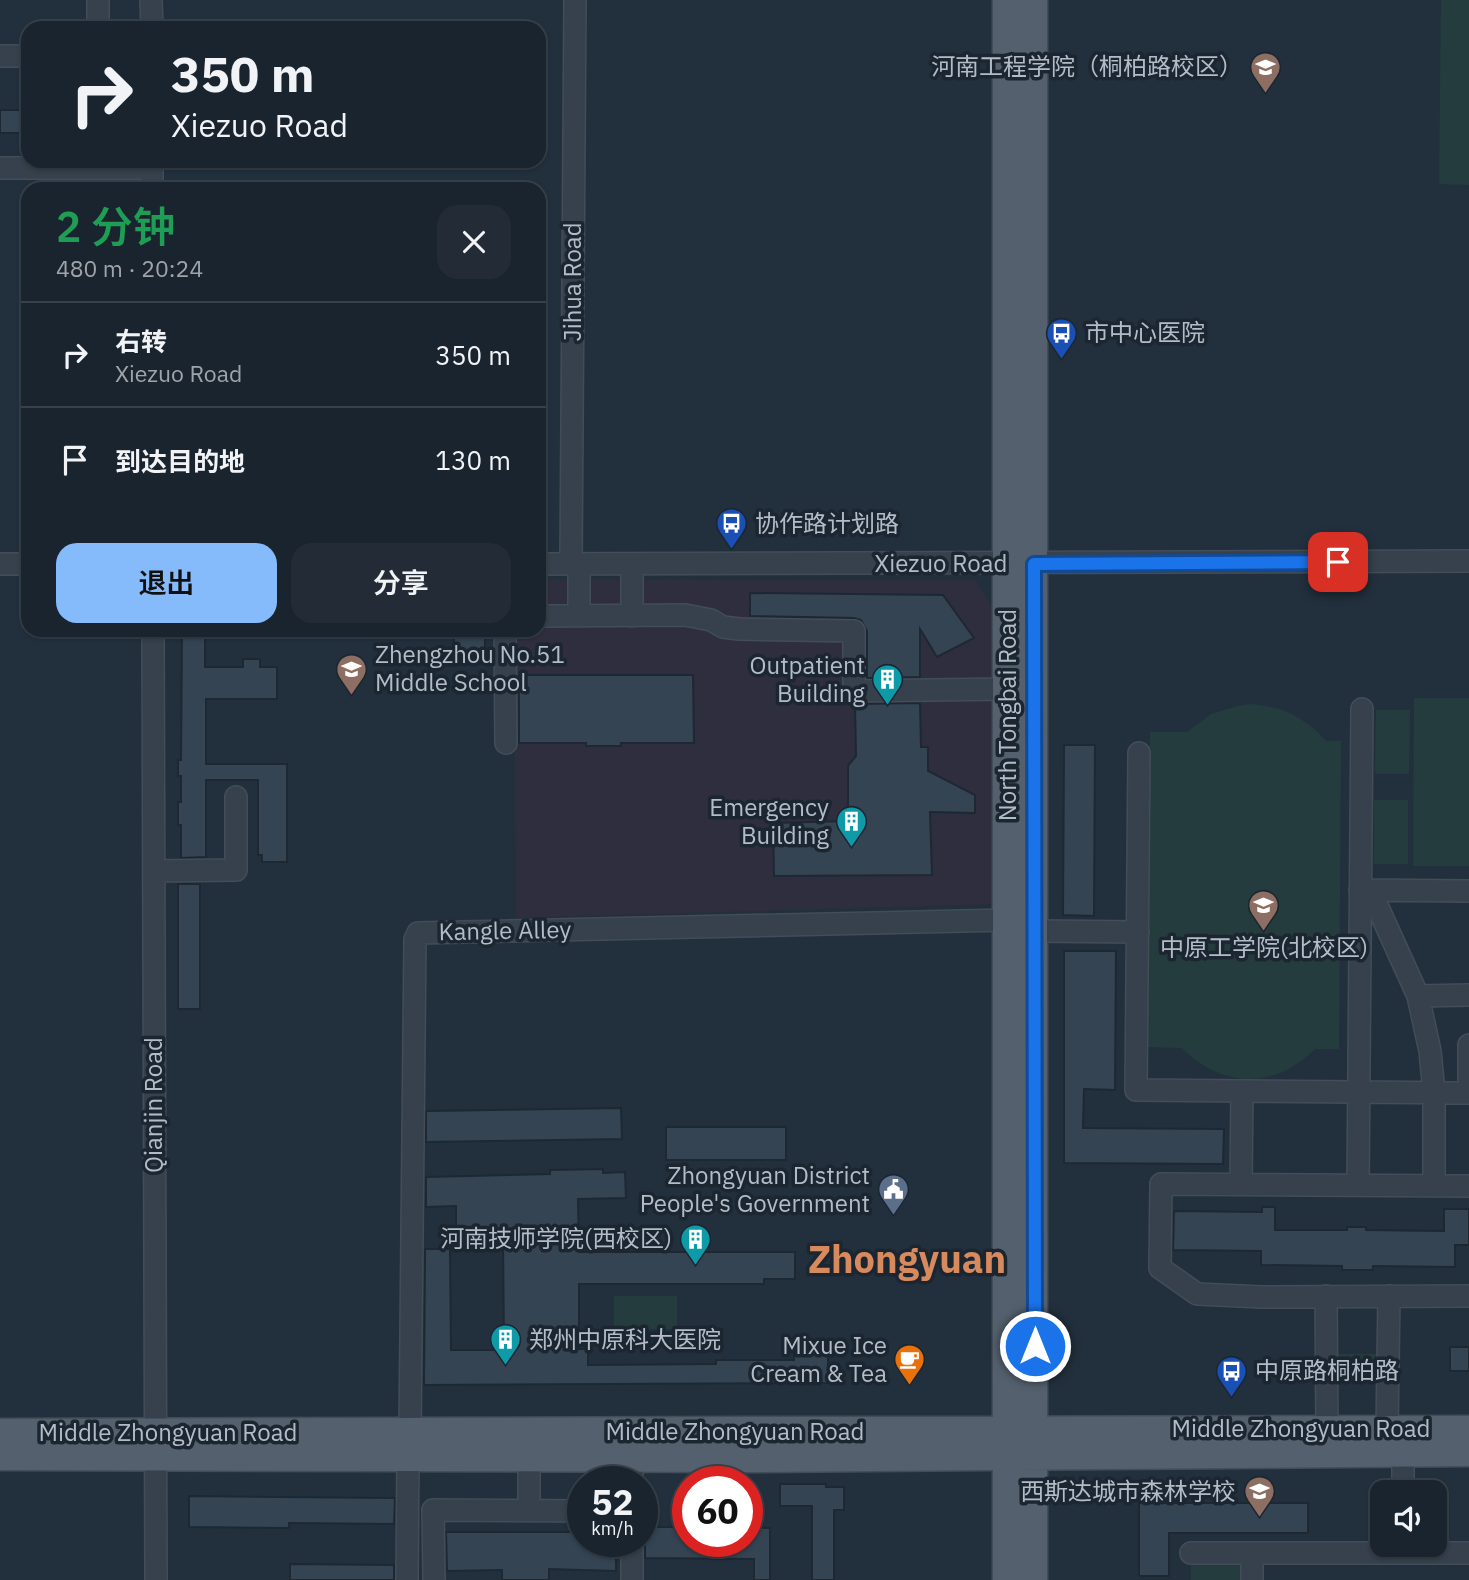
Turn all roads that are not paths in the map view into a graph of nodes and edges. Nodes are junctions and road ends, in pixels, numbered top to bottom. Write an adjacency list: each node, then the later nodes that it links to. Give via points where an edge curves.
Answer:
1 (98, 0): 6 (street)
2 (152, 0): 7 (street)
3 (575, 0): 16 (street, Jihua Road)
4 (1007, 0): 18 (main road, North Tongbai Road)
5 (1033, 0): 18 (main road, North Tongbai Road)
6 (98, 21)
7 (152, 21)
8 (0, 56): 9 (street)
9 (21, 56)
10 (0, 168): 11 (street)
11 (152, 173)
12 (1469, 561): 18 (street, Xiezuo Road)
13 (0, 564): 14 (street)
14 (21, 564)
15 (546, 564): 16 (street, Xiezuo Road)
16 (575, 564): 17 (street, Xiezuo Road); 20 (street, Jihua Road)
17 (632, 564): 18 (street, Xiezuo Road); 21 (street)
18 (1021, 564): 24 (main road, North Tongbai Road); 33 (main road, North Tongbai Road)
19 (546, 616): 20 (street)
20 (579, 616): 21 (street)
21 (632, 616): 24 (street, via 685,615 739,629 854,631 854,691)
22 (153, 637): 29 (street, Qianjin Road)
23 (505, 637): 26 (street)
24 (1007, 690): 32 (main road, North Tongbai Road)
25 (1362, 709): 30 (street)
26 (506, 743)
27 (1139, 753): 34 (street)
28 (236, 797): 29 (street, via 236,870)
29 (154, 871): 54 (street, Qianjin Road)
30 (1365, 890): 31 (street); 36 (street); 39 (street)
31 (1469, 891)
32 (1008, 920): 53 (main road, North Tongbai Road); 55 (street, Kangle Alley, via 418,933)
33 (1035, 931): 34 (street); 53 (main road, North Tongbai Road)
34 (1138, 932): 38 (street, via 1136,1090)
35 (1469, 995): 36 (street)
36 (1418, 996): 40 (street)
37 (1469, 1045): 41 (street)
38 (1242, 1091): 39 (street); 42 (street)
39 (1358, 1092): 40 (street); 43 (street)
40 (1434, 1092): 41 (street); 44 (street)
41 (1469, 1093)
42 (1241, 1184): 43 (street); 46 (street, via 1161,1184 1160,1268 1197,1294)
43 (1358, 1185): 44 (street)
44 (1434, 1186): 45 (street)
45 (1469, 1186)
46 (1326, 1296): 47 (street); 49 (street)
47 (1389, 1296): 48 (street); 50 (street)
48 (1469, 1296)
49 (1327, 1429): 50 (main road, Middle Zhongyuan Road); 53 (main road, Middle Zhongyuan Road)
50 (1387, 1429): 51 (main road, Middle Zhongyuan Road)
51 (1469, 1430)
52 (0, 1433): 54 (main road, Middle Zhongyuan Road)
53 (1021, 1443): 55 (main road, Middle Zhongyuan Road); 56 (main road, Middle Zhongyuan Road); 61 (main road, Middle Zhongyuan Road); 75 (main road); 76 (main road)
54 (155, 1445): 55 (main road, Middle Zhongyuan Road); 58 (main road, Middle Zhongyuan Road); 71 (street, Qianjin Road)
55 (409, 1445): 59 (main road, Middle Zhongyuan Road); 72 (street)
56 (1403, 1452): 57 (main road, Middle Zhongyuan Road); 62 (street)
57 (1469, 1452)
58 (0, 1456)
59 (529, 1458): 60 (main road, Middle Zhongyuan Road); 63 (street)
60 (598, 1466)
61 (658, 1468)
62 (1403, 1480)
63 (529, 1510): 64 (street); 73 (street, via 433,1510)
64 (567, 1511)
65 (1370, 1550): 68 (street)
66 (1447, 1552): 69 (street)
67 (1191, 1553): 68 (street)
68 (1252, 1553): 77 (street)
69 (1469, 1553)
70 (632, 1557): 74 (street)
71 (156, 1580)
72 (407, 1580)
73 (434, 1580)
74 (632, 1580)
75 (1007, 1580)
76 (1033, 1580)
77 (1252, 1580)

